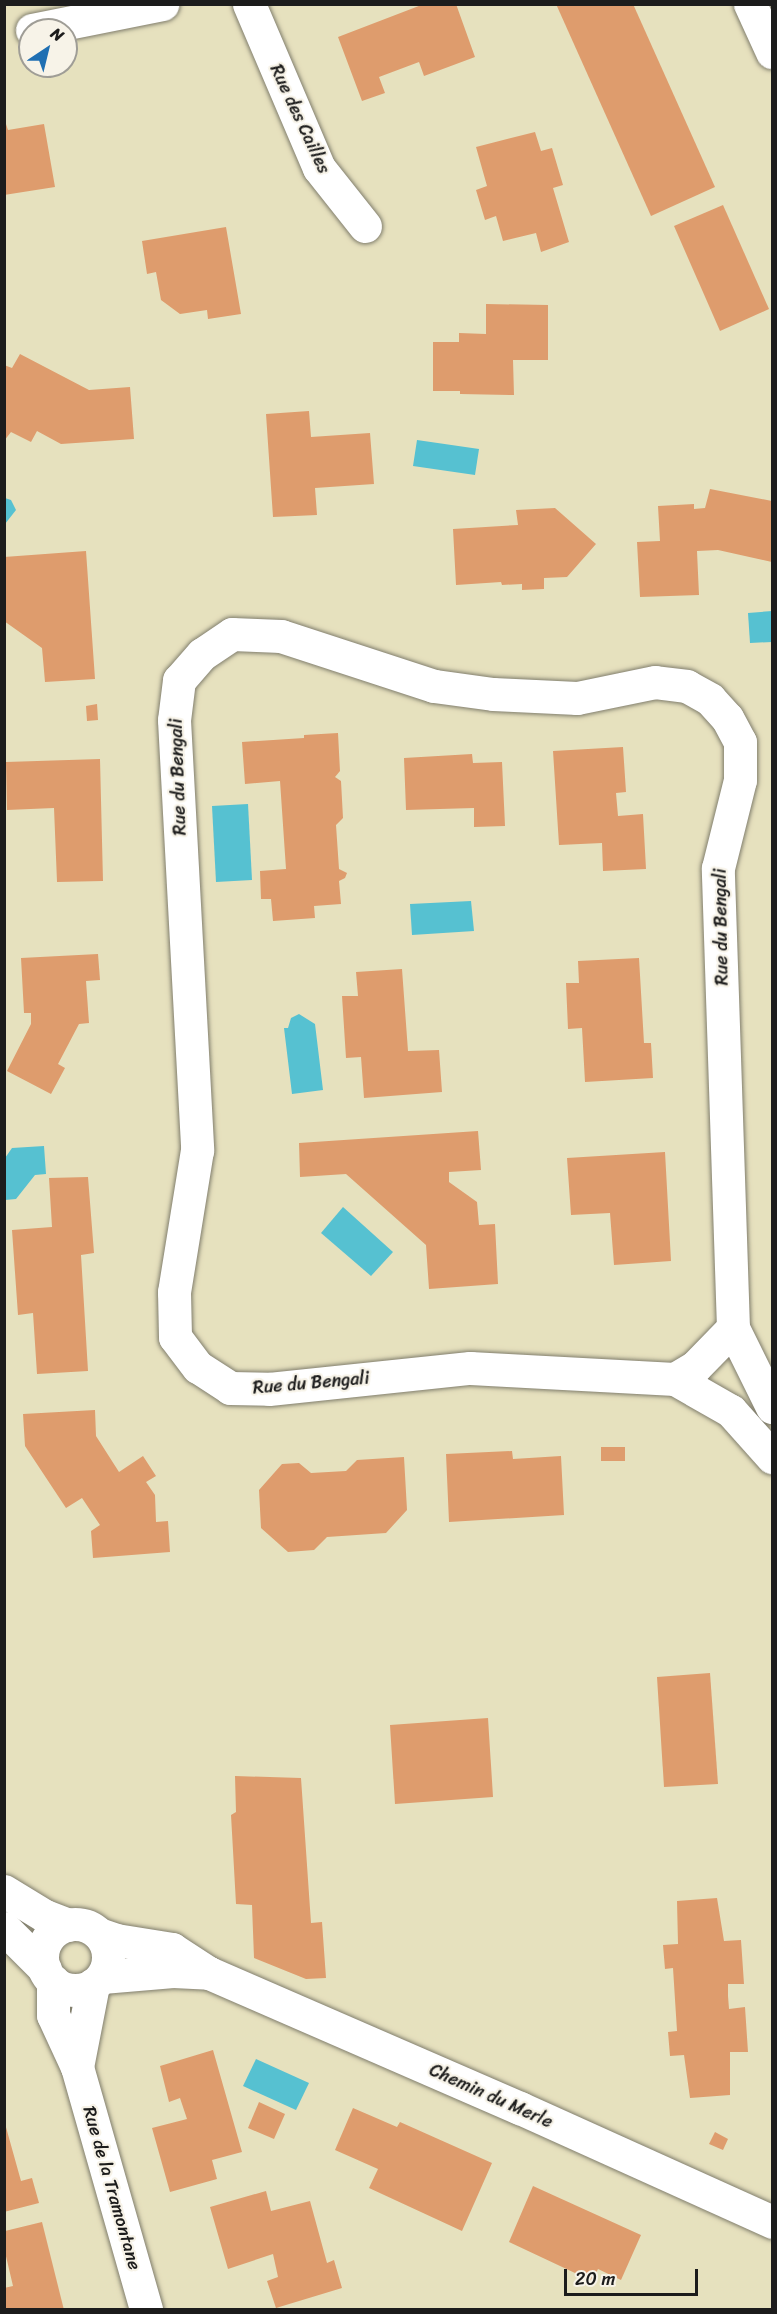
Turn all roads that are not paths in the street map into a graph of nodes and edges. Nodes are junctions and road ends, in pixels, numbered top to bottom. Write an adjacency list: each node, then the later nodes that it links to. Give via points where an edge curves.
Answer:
1 (162, 4): 4 (street)
2 (249, 4): 6 (street, Rue des Cailles, via 319,168)
3 (750, 4): 5 (street)
4 (78, 21)
5 (772, 52)
6 (365, 226)
7 (733, 1328): 8 (street, via 695,1367); 8 (street, Rue du Bengali, via 718,868 740,780 740,742 727,718 710,699 687,686 655,682 577,698 493,694 434,686 281,636 232,634 202,654 179,680 174,720 197,1150 174,1292 176,1337 198,1367 230,1388 269,1389 470,1368); 9 (street, Rue du Bengali)
8 (675, 1379): 10 (street, Rue du Bengali, via 731,1412)
9 (772, 1407)
10 (772, 1457)
11 (4, 1891): 12 (street, Chemin du Merle)
12 (68, 1925): 14 (street, Chemin du Merle, via 89,1927); 16 (street, via 55,1931 46,1942 42,1956)
13 (4, 1928): 16 (street, Chemin du Merle)
14 (99, 1934): 15 (street, Chemin du Merle, via 171,1949); 17 (street, via 108,1955 107,1967)
15 (209, 1973): 17 (street, Chemin du Merle, via 173,1971); 19 (street, Chemin du Merle)
16 (49, 1975): 17 (street, Chemin du Merle, via 64,1988 78,1990); 18 (street, Rue de la Tramontane, via 53,2015)
17 (97, 1981): 18 (street, Rue de la Tramontane)
18 (78, 2067): 20 (street, Rue de la Tramontane)
19 (772, 2222)
20 (146, 2310)

